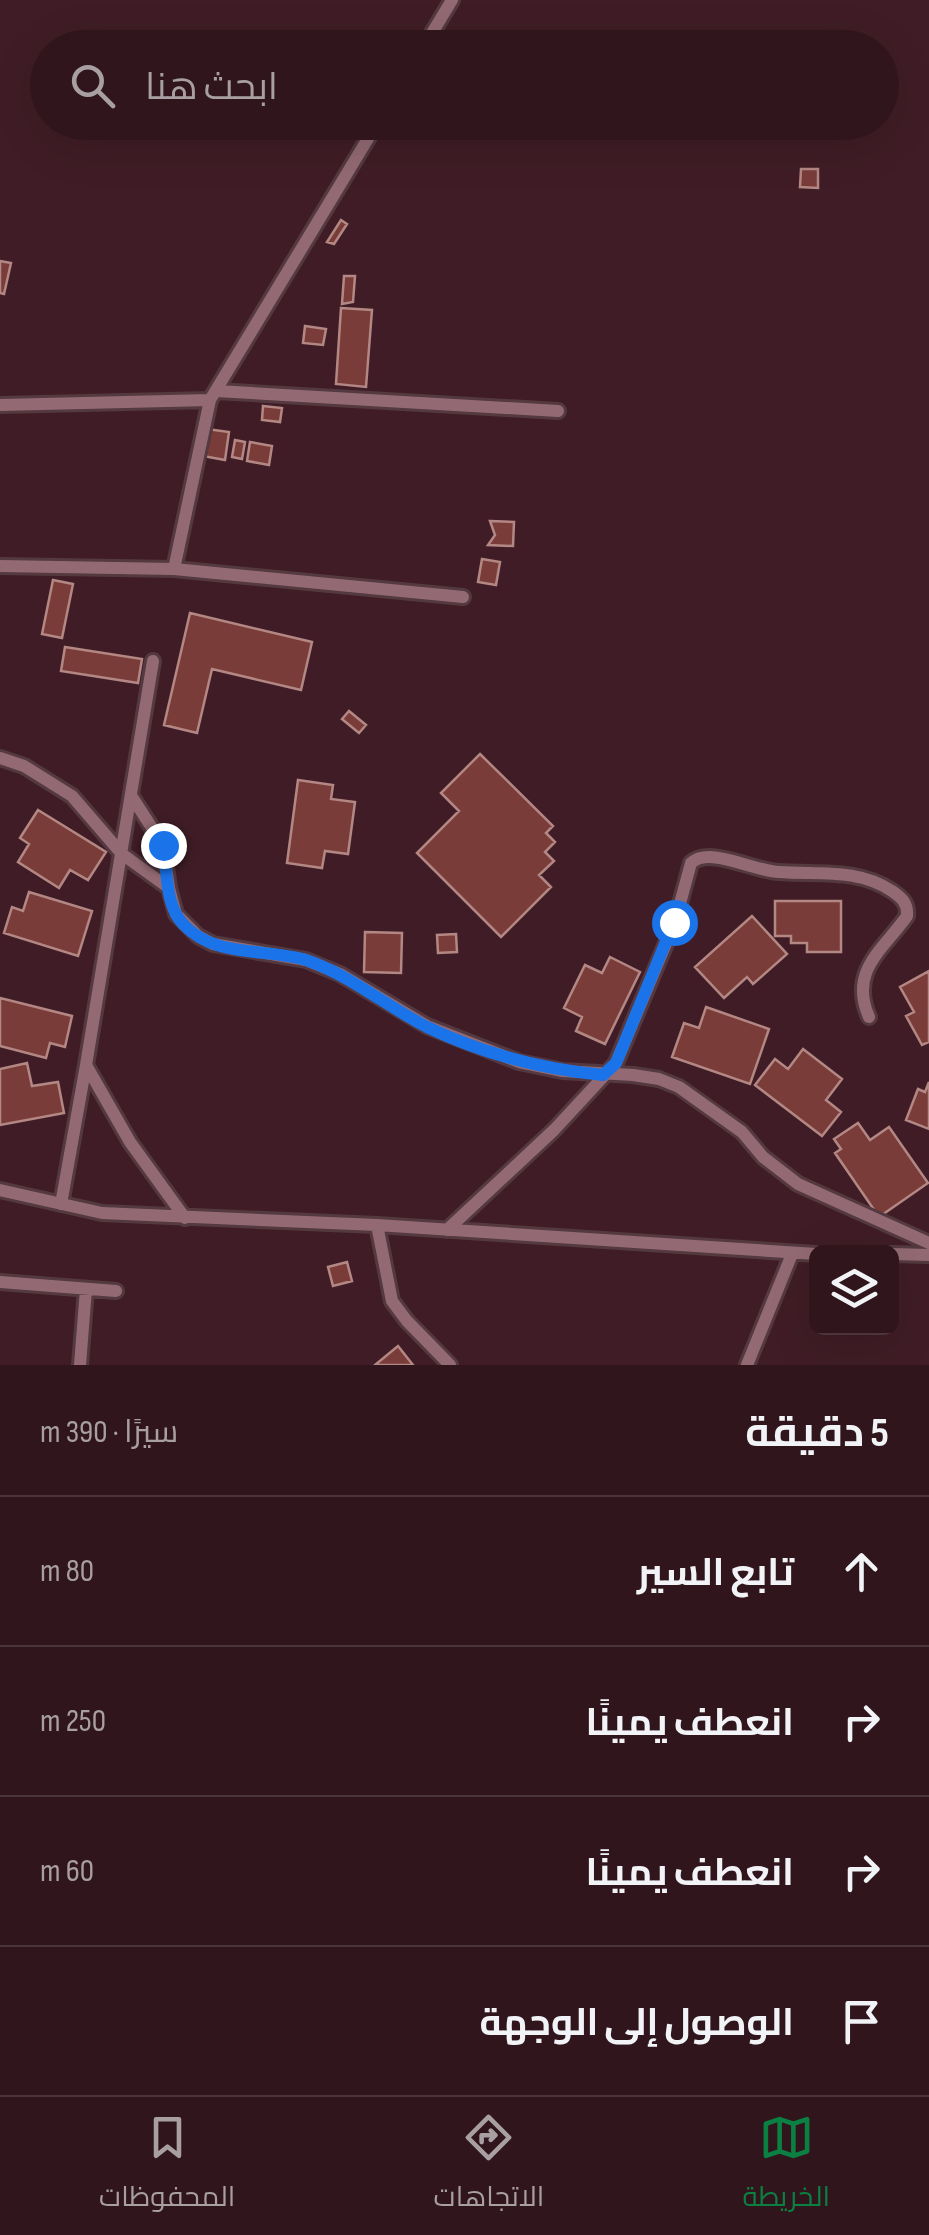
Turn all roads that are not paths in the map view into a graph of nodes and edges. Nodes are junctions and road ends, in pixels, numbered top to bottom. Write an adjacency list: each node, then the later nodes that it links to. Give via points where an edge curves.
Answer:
1 (452, 0): 2 (street)
2 (434, 30)
3 (367, 140): 4 (street)
4 (213, 396): 5 (street); 6 (street); 8 (street)
5 (0, 405)
6 (558, 411)
7 (0, 566): 8 (street)
8 (174, 569): 9 (street)
9 (463, 597)
10 (153, 661): 12 (street)
11 (0, 758): 13 (street, via 72,796)
12 (132, 796): 13 (street); 14 (street, via 163,845)
13 (122, 854): 14 (street); 16 (street)
14 (169, 888): 17 (street, via 182,924 213,944 306,960 427,1026 519,1062)
15 (869, 1017): 17 (street, via 860,998 862,982 907,916 900,897 866,877 778,872 707,854 691,863 620,1055)
16 (86, 1065): 19 (street); 20 (street)
17 (603, 1075): 22 (street); 23 (street, via 659,1079 679,1088 742,1132 798,1184)
18 (0, 1190): 19 (street)
19 (60, 1204): 20 (street, via 102,1214)
20 (185, 1218): 21 (street)
21 (377, 1225): 22 (street); 32 (street, via 392,1301)
22 (447, 1230): 24 (street)
23 (929, 1243)
24 (792, 1254): 25 (street); 33 (street)
25 (809, 1254)
26 (899, 1254): 27 (street)
27 (929, 1255)
28 (0, 1282): 29 (street)
29 (86, 1289): 30 (street); 31 (street)
30 (116, 1291)
31 (80, 1365)
32 (450, 1365)
33 (747, 1365)

